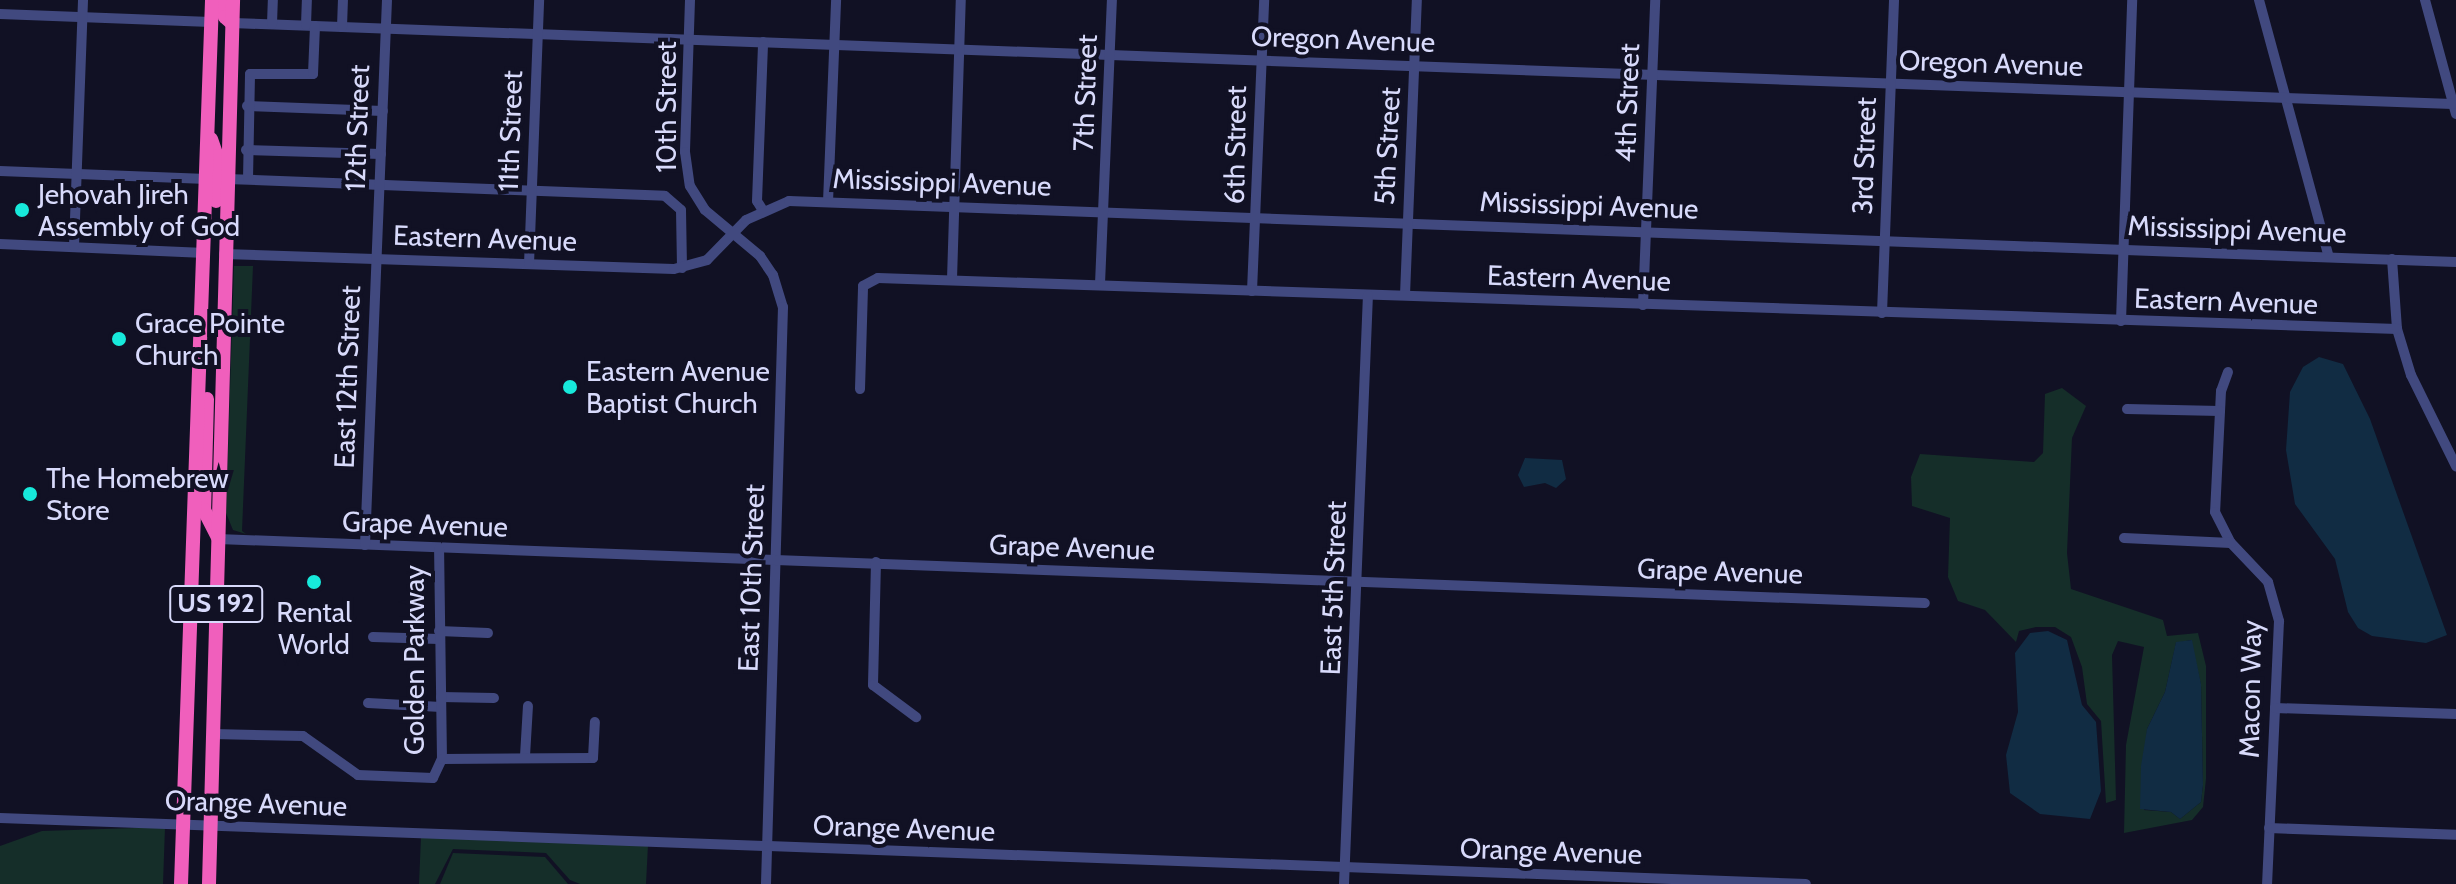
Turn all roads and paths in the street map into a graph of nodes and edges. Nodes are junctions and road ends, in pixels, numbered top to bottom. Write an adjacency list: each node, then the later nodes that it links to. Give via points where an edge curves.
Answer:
1 (83, 0): 22 (street)
2 (212, 0): 23 (highway, US 192)
3 (223, 0): 24 (highway, via 225,17)
4 (233, 0): 24 (highway, US 192)
5 (273, 0): 25 (street)
6 (307, 0): 26 (street)
7 (343, 0): 27 (street)
8 (387, 0): 28 (street, 12th Street)
9 (539, 0): 29 (street, 11th Street)
10 (690, 0): 30 (street, 10th Street)
11 (836, 0): 32 (street)
12 (961, 0): 33 (street)
13 (1112, 0): 34 (street, 7th Street)
14 (1264, 0): 35 (street, 6th Street)
15 (1417, 0): 36 (street, 5th Street)
16 (1655, 0): 37 (street, 4th Street)
17 (1894, 0): 38 (street, 3rd Street)
18 (2132, 0): 39 (street)
19 (2259, 0): 40 (street)
20 (2425, 0): 42 (street)
21 (0, 14): 22 (street)
22 (82, 17): 23 (street); 49 (street)
23 (211, 22): 44 (highway, US 192); 45 (highway, via 223,36 220,124)
24 (232, 23): 25 (street, Oregon Avenue); 45 (highway, US 192)
25 (272, 24): 26 (street, Oregon Avenue)
26 (311, 26): 27 (street, Oregon Avenue); 41 (street, via 313,74 257,70 249,78)
27 (342, 27): 28 (street, Oregon Avenue)
28 (385, 28): 29 (street, Oregon Avenue); 43 (street, 12th Street)
29 (538, 34): 30 (street, Oregon Avenue); 54 (street, 11th Street)
30 (689, 39): 31 (street, Oregon Avenue); 62 (street, 10th Street, via 686,169 697,200)
31 (763, 42): 32 (street, Oregon Avenue); 57 (street, via 757,201)
32 (834, 45): 33 (street, Oregon Avenue); 55 (street)
33 (959, 49): 34 (street, Oregon Avenue); 56 (street)
34 (1110, 55): 35 (street, Oregon Avenue); 58 (street, 7th Street)
35 (1261, 61): 36 (street, Oregon Avenue); 59 (street, 6th Street)
36 (1415, 66): 37 (street, Oregon Avenue); 60 (street, 5th Street)
37 (1652, 75): 38 (street, Oregon Avenue); 61 (street, 4th Street)
38 (1891, 84): 39 (street, Oregon Avenue); 63 (street, 3rd Street)
39 (2129, 92): 40 (street, Oregon Avenue); 66 (street)
40 (2285, 98): 42 (street, Oregon Avenue); 69 (street)
41 (247, 106): 43 (street); 46 (street)
42 (2455, 109)
43 (383, 111): 47 (street, 12th Street)
44 (208, 130): 50 (highway, US 192); 68 (highway, via 217,156 214,238)
45 (228, 150): 51 (highway, US 192)
46 (246, 150): 47 (street); 52 (street)
47 (381, 154): 53 (street, 12th Street)
48 (0, 171): 49 (street)
49 (76, 174): 50 (street); 65 (street)
50 (207, 179): 67 (highway, US 192)
51 (227, 179): 52 (street); 68 (highway, US 192)
52 (248, 179): 53 (street)
53 (379, 183): 54 (street); 70 (street, 12th Street)
54 (532, 190): 73 (street, 11th Street); 74 (street, 10th Street, via 674,198 683,218)
55 (828, 202): 56 (street, Mississippi Avenue); 57 (street, Mississippi Avenue, via 789,201)
56 (955, 206): 58 (street, Mississippi Avenue); 76 (street)
57 (762, 209): 62 (street)
58 (1104, 211): 59 (street, Mississippi Avenue); 77 (street, 7th Street)
59 (1258, 217): 60 (street, Mississippi Avenue); 78 (street, 6th Street)
60 (1407, 222): 61 (street, Mississippi Avenue); 80 (street, 5th Street)
61 (1646, 231): 63 (street, Mississippi Avenue); 81 (street, 4th Street)
62 (733, 236): 74 (street, Eastern Avenue, via 715,255); 75 (street, 10th Street, via 760,256)
63 (1884, 241): 66 (street, Mississippi Avenue); 82 (street, 3rd Street)
64 (0, 244): 65 (street)
65 (74, 246): 67 (street)
66 (2123, 249): 69 (street, Mississippi Avenue); 83 (street)
67 (205, 253): 86 (highway, US 192); 87 (highway, via 216,271 213,373)
68 (224, 254): 70 (street, Eastern Avenue); 87 (highway, US 192)
69 (2329, 257): 71 (street, Mississippi Avenue)
70 (376, 258): 73 (street, Eastern Avenue); 95 (street, East 12th Street)
71 (2392, 259): 72 (street, Mississippi Avenue); 84 (street)
72 (2456, 262)
73 (529, 264): 74 (street, Eastern Avenue)
74 (682, 268)
75 (773, 275): 97 (street, East 10th Street, via 784,323)
76 (952, 279): 77 (street, Eastern Avenue); 88 (street, Eastern Avenue, via 878,278 863,286)
77 (1100, 284): 78 (street, Eastern Avenue)
78 (1252, 291): 79 (street, Eastern Avenue)
79 (1368, 295): 80 (street, Eastern Avenue); 99 (street, East 5th Street)
80 (1405, 295): 81 (street, Eastern Avenue)
81 (1643, 305): 82 (street, Eastern Avenue)
82 (1882, 313): 83 (street, Eastern Avenue)
83 (2121, 321): 84 (street, Eastern Avenue)
84 (2397, 329): 91 (street, via 2411,375)
85 (2228, 372): 90 (street, Macon Way)
86 (199, 376): 93 (highway, via 207,396 204,510); 116 (highway, US 192)
87 (222, 383): 93 (highway, US 192)
88 (860, 389)
89 (2127, 409): 90 (street)
90 (2220, 411): 94 (street, Macon Way, via 2215,512)
91 (2456, 466)
92 (2124, 538): 94 (street)
93 (218, 539): 95 (street, Grape Avenue); 112 (highway, US 192)
94 (2231, 543): 108 (street, Macon Way, via 2268,582 2276,606)
95 (365, 545): 96 (street, Grape Avenue)
96 (439, 549): 97 (street, Grape Avenue); 102 (street, Golden Parkway)
97 (776, 559): 98 (street, Grape Avenue); 120 (street, East 10th Street)
98 (876, 562): 99 (street, Grape Avenue); 110 (street, via 873,685)
99 (1358, 582): 100 (street, Grape Avenue); 121 (street, East 5th Street)
100 (1925, 603)
101 (488, 633): 102 (street)
102 (439, 635): 103 (street); 105 (street, Golden Parkway)
103 (373, 637)
104 (494, 698): 105 (street)
105 (441, 702): 106 (street); 114 (street, Golden Parkway)
106 (368, 703)
107 (528, 706): 113 (street)
108 (2275, 708): 109 (street); 118 (street, Macon Way)
109 (2456, 714)
110 (916, 717)
111 (595, 722): 113 (street, via 593,758)
112 (213, 734): 114 (street, Golden Parkway, via 303,736 358,775 433,778); 117 (highway, US 192)
113 (525, 756): 114 (street)
114 (442, 759)
115 (0, 818): 116 (street, Orange Avenue)
116 (182, 824): 117 (street, Orange Avenue); 122 (highway, US 192)
117 (210, 826): 120 (street, Orange Avenue); 123 (highway, US 192)
118 (2269, 828): 119 (street); 127 (street, Macon Way)
119 (2456, 835)
120 (767, 846): 121 (street, Orange Avenue); 124 (street, East 10th Street)
121 (1345, 868): 125 (street, East 5th Street); 126 (street, Orange Avenue)
122 (181, 884)
123 (209, 884)
124 (766, 884)
125 (1344, 884)
126 (1806, 884)
127 (2267, 884)

